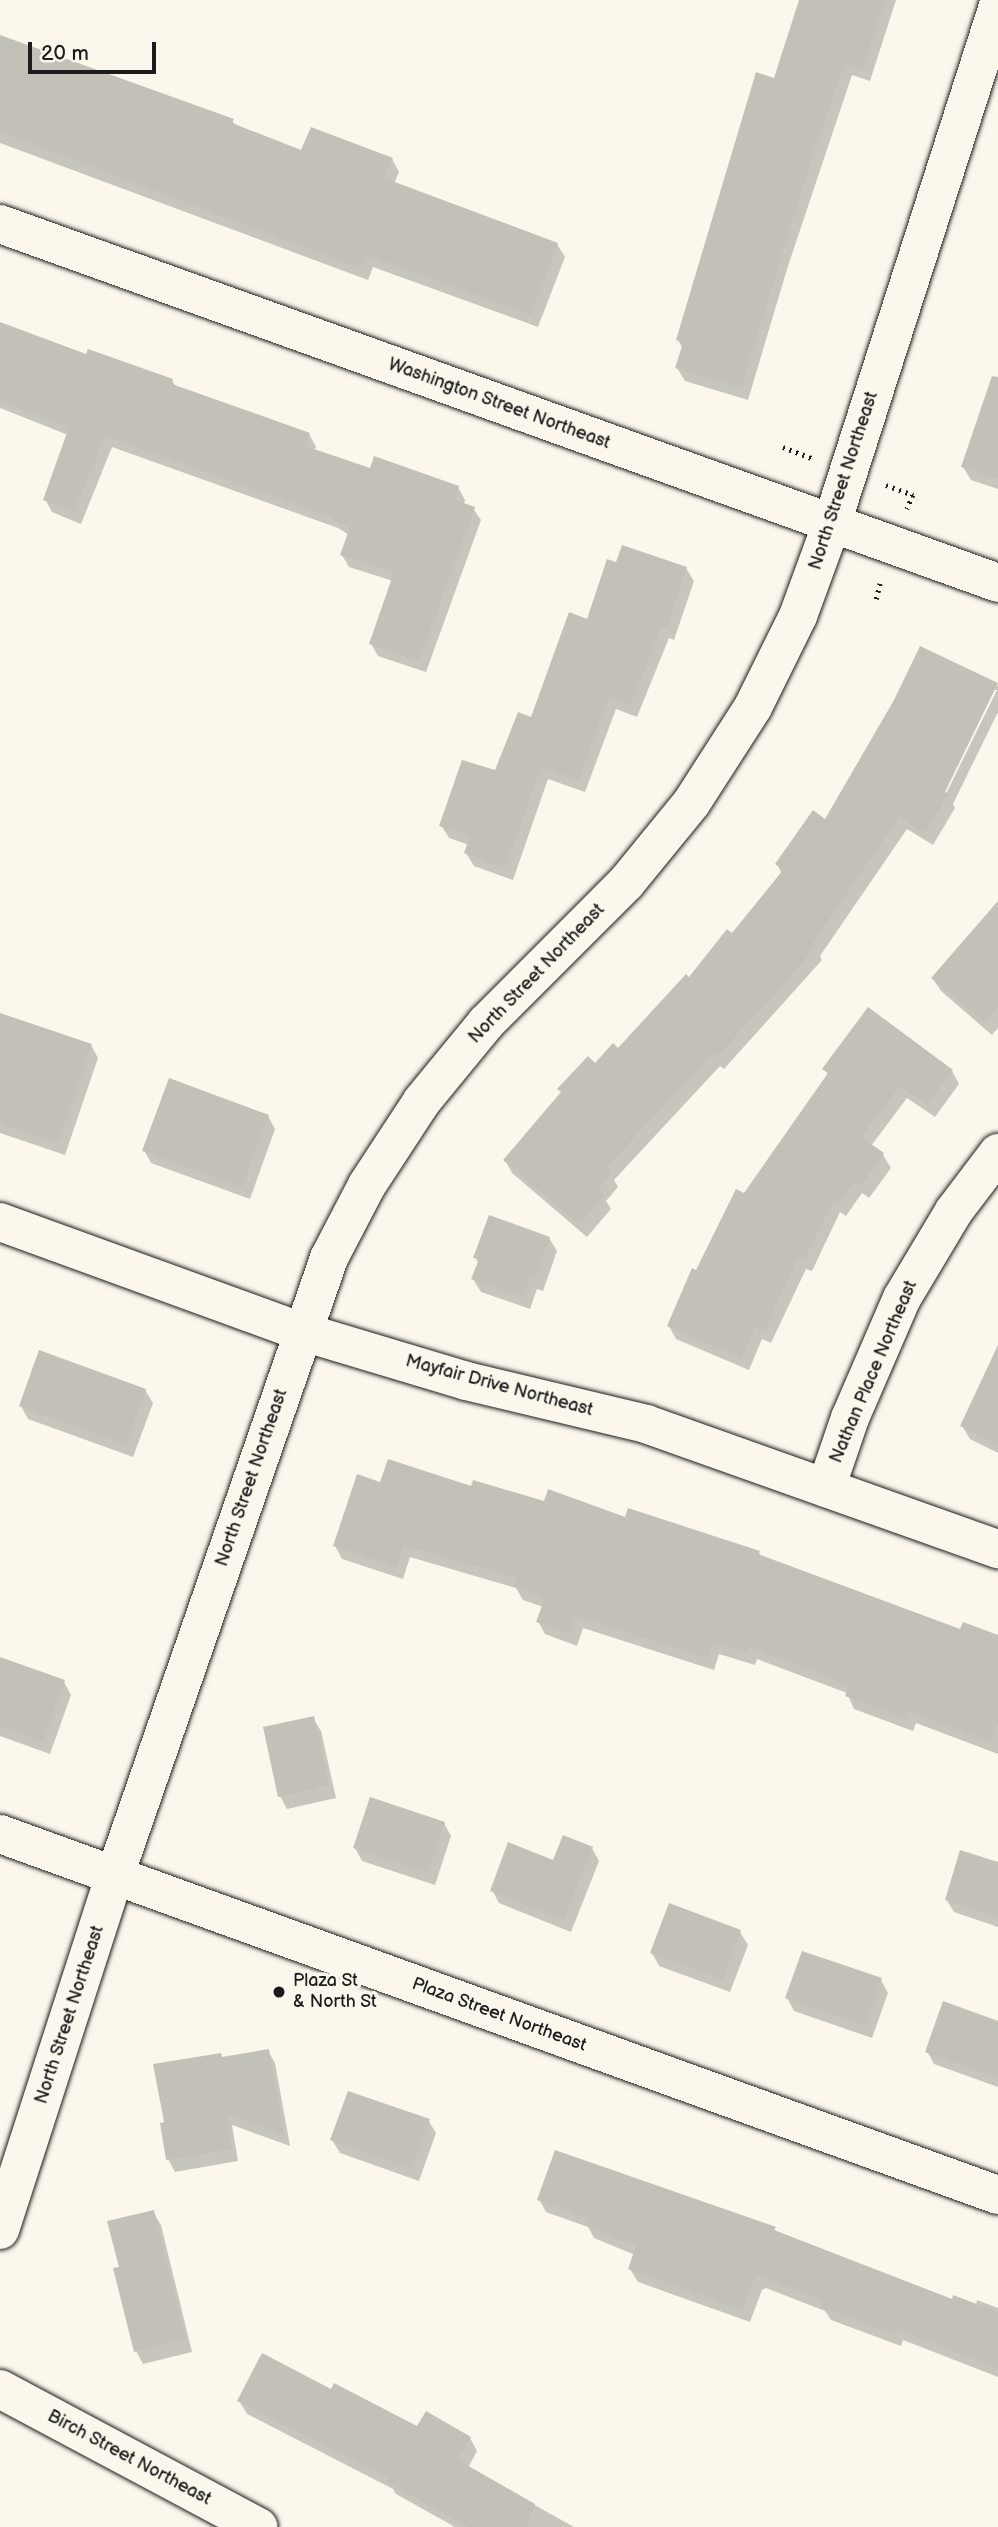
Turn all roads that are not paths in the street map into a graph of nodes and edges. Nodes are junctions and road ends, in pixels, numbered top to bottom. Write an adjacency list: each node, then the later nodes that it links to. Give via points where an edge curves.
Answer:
1 (998, 6): 3 (street, North Street Northeast)
2 (0, 224): 3 (street, Washington Street Northeast)
3 (832, 523): 4 (street, Washington Street Northeast); 7 (street, North Street Northeast, via 798,616 764,684 692,802 626,883 486,1023 422,1101 367,1185 329,1258)
4 (998, 583)
5 (998, 1153): 8 (street, Nathan Place Northeast, via 954,1211 902,1298 850,1418)
6 (0, 1222): 7 (street, Mayfair Drive Northeast)
7 (303, 1332): 8 (street, Mayfair Drive Northeast, via 466,1381 646,1424); 11 (street, North Street Northeast)
8 (826, 1488): 9 (street, Mayfair Drive Northeast)
9 (998, 1549)
10 (0, 1834): 11 (street, Plaza Street Northeast)
11 (115, 1875): 12 (street, Plaza Street Northeast); 13 (street, North Street Northeast)
12 (998, 2195)
13 (0, 2230)
14 (0, 2389): 15 (street, Birch Street Northeast)
15 (258, 2527)

